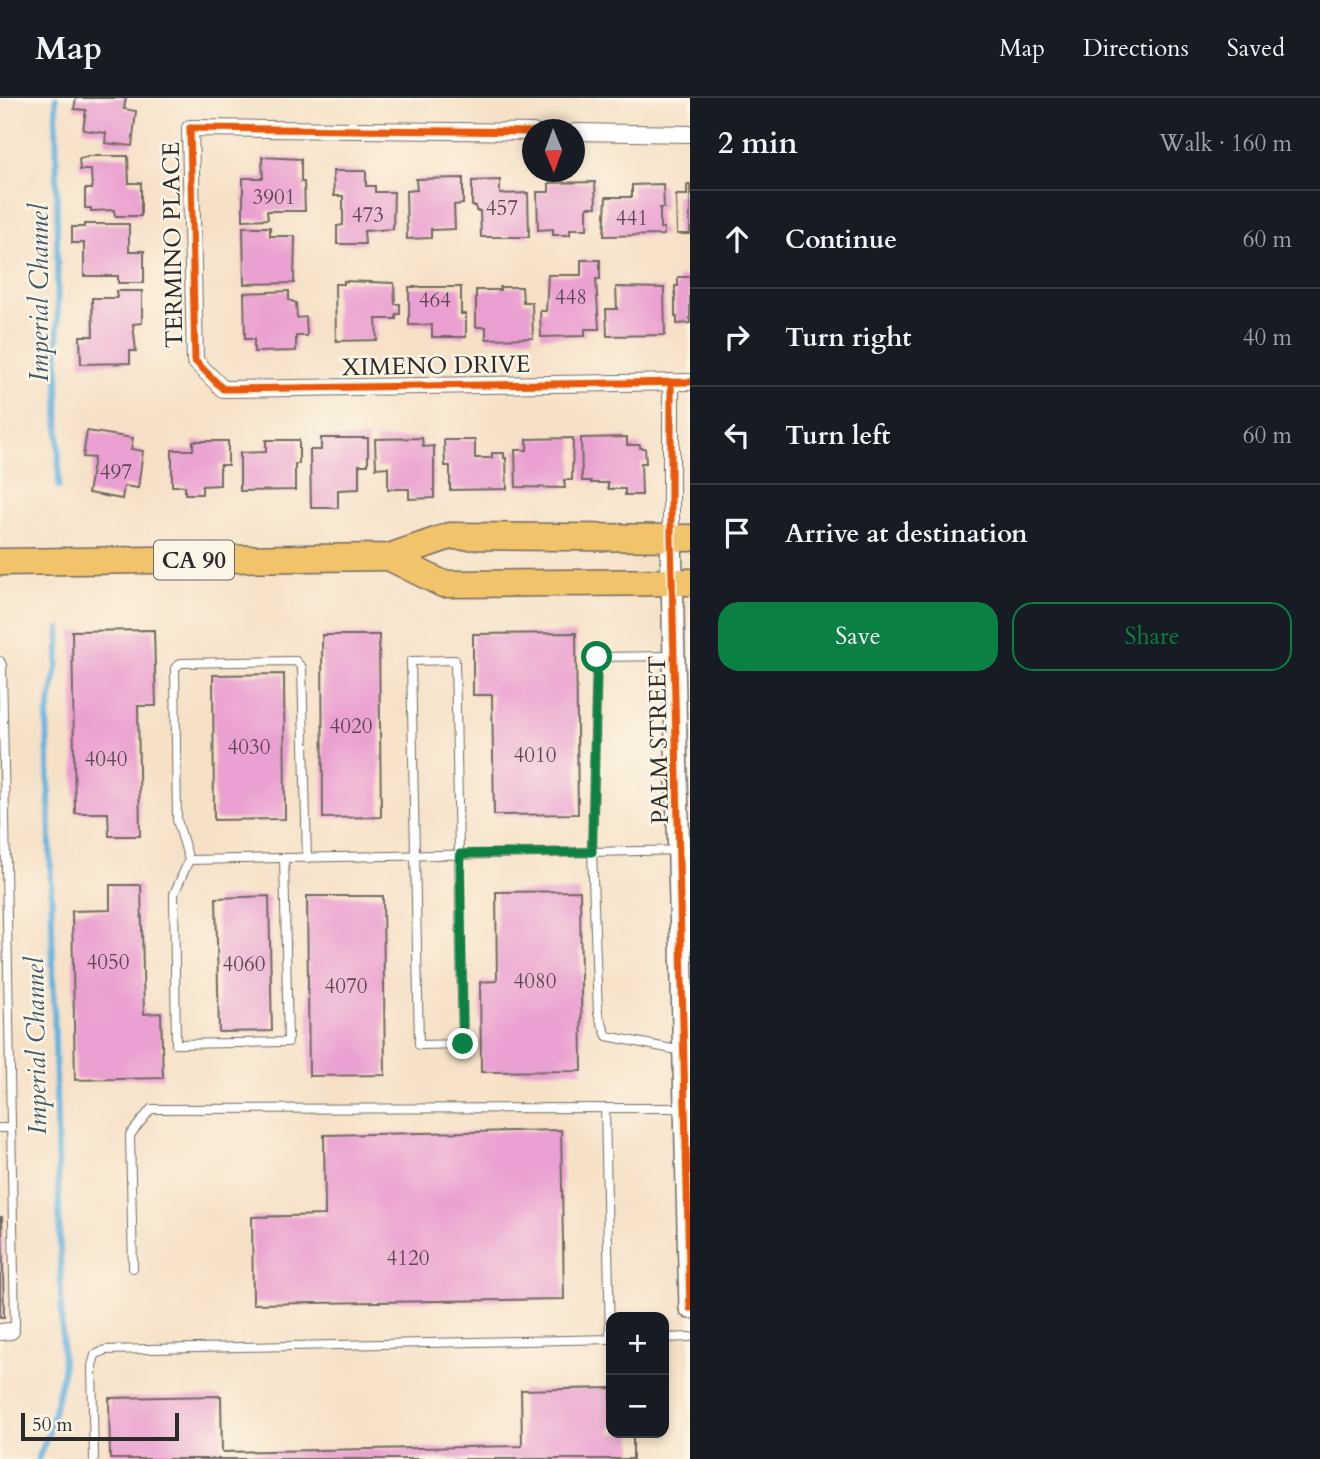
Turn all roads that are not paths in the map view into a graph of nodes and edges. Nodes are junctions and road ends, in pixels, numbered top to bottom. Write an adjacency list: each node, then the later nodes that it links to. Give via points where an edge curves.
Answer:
1 (522, 132): 4 (street, TERMINO PLACE, via 190,128)
2 (585, 132): 3 (street)
3 (690, 134)
4 (195, 361): 5 (street, XIMENO DRIVE, via 223,389)
5 (671, 382): 6 (street, XIMENO DRIVE); 7 (street, PALM STREET)
6 (690, 382)
7 (681, 537): 8 (main road, CA 90, via 450,536); 10 (street, PALM STREET)
8 (389, 557): 9 (main road, CA 90); 10 (main road, CA 90, via 443,584)
9 (0, 562)
10 (682, 582): 11 (street, PALM STREET)
11 (676, 656): 13 (street, PALM STREET); 14 (lane, via 597,657)
12 (0, 661): 20 (lane)
13 (685, 850): 14 (lane); 21 (street, PALM STREET)
14 (592, 852): 15 (lane); 22 (lane, via 598,1014 607,1036)
15 (460, 854): 16 (lane); 16 (lane, via 463,1044 419,1045); 16 (lane, via 456,660 411,661)
16 (414, 855): 18 (lane)
17 (284, 858): 18 (lane); 19 (lane); 19 (lane, via 288,1042 176,1044 174,894)
18 (307, 858): 19 (lane, via 302,668 296,661 181,663 175,668 177,820)
19 (189, 860)
20 (3, 910): 26 (lane)
21 (686, 940): 22 (street, PALM STREET)
22 (685, 1052): 24 (street, PALM STREET)
23 (605, 1108): 24 (lane); 27 (lane, via 151,1109 130,1135); 30 (lane)
24 (686, 1108): 28 (street, PALM STREET)
25 (0, 1128): 26 (lane)
26 (11, 1128): 31 (lane, via 15,1326)
27 (133, 1268)
28 (690, 1281): 29 (street, PALM STREET)
29 (690, 1308)
30 (610, 1312)
31 (6, 1331)
32 (690, 1337): 33 (lane)
33 (669, 1338)
34 (606, 1339): 35 (lane, via 105,1350 95,1355 92,1366)
35 (94, 1459)

